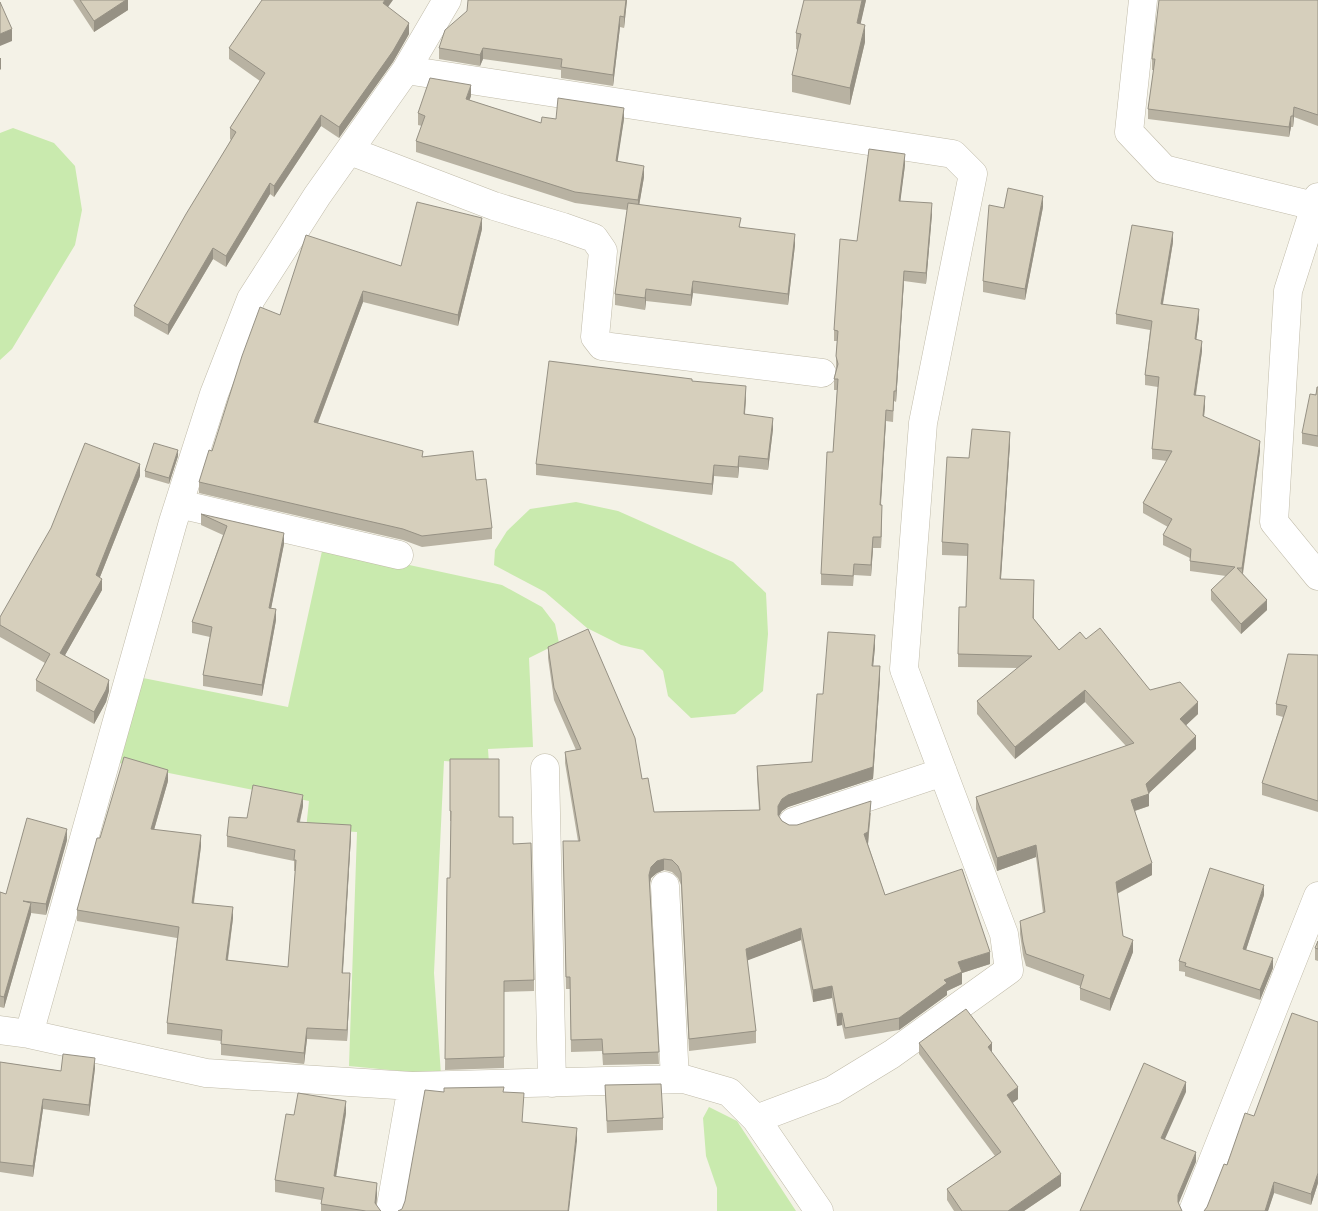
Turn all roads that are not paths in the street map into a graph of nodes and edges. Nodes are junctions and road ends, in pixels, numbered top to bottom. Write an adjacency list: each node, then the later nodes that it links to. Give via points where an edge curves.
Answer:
1 (447, 0): 3 (street)
2 (1143, 0): 5 (street, via 1129,132 1164,169)
3 (406, 70): 4 (street); 11 (street, via 953,154 973,174 923,423 904,669)
4 (350, 151): 6 (street, via 494,206 594,238 603,251 595,337 602,346); 7 (street, via 250,299 214,394)
5 (1317, 203): 9 (street, via 1288,291 1274,522)
6 (822, 373)
7 (180, 504): 8 (street); 16 (street)
8 (399, 555)
9 (1318, 576)
10 (545, 768): 18 (street)
11 (943, 772): 12 (street); 20 (street, via 1004,934 1009,970 892,1054 834,1090)
12 (793, 822)
13 (665, 886): 17 (street)
14 (1318, 896): 23 (street)
15 (0, 1030): 16 (street)
16 (29, 1034): 19 (street, via 206,1073)
17 (675, 1079): 18 (street); 20 (street, via 729,1092)
18 (552, 1083): 19 (street)
19 (412, 1086): 21 (street)
20 (756, 1119): 22 (street)
21 (390, 1211)
22 (819, 1211)
23 (1193, 1211)

